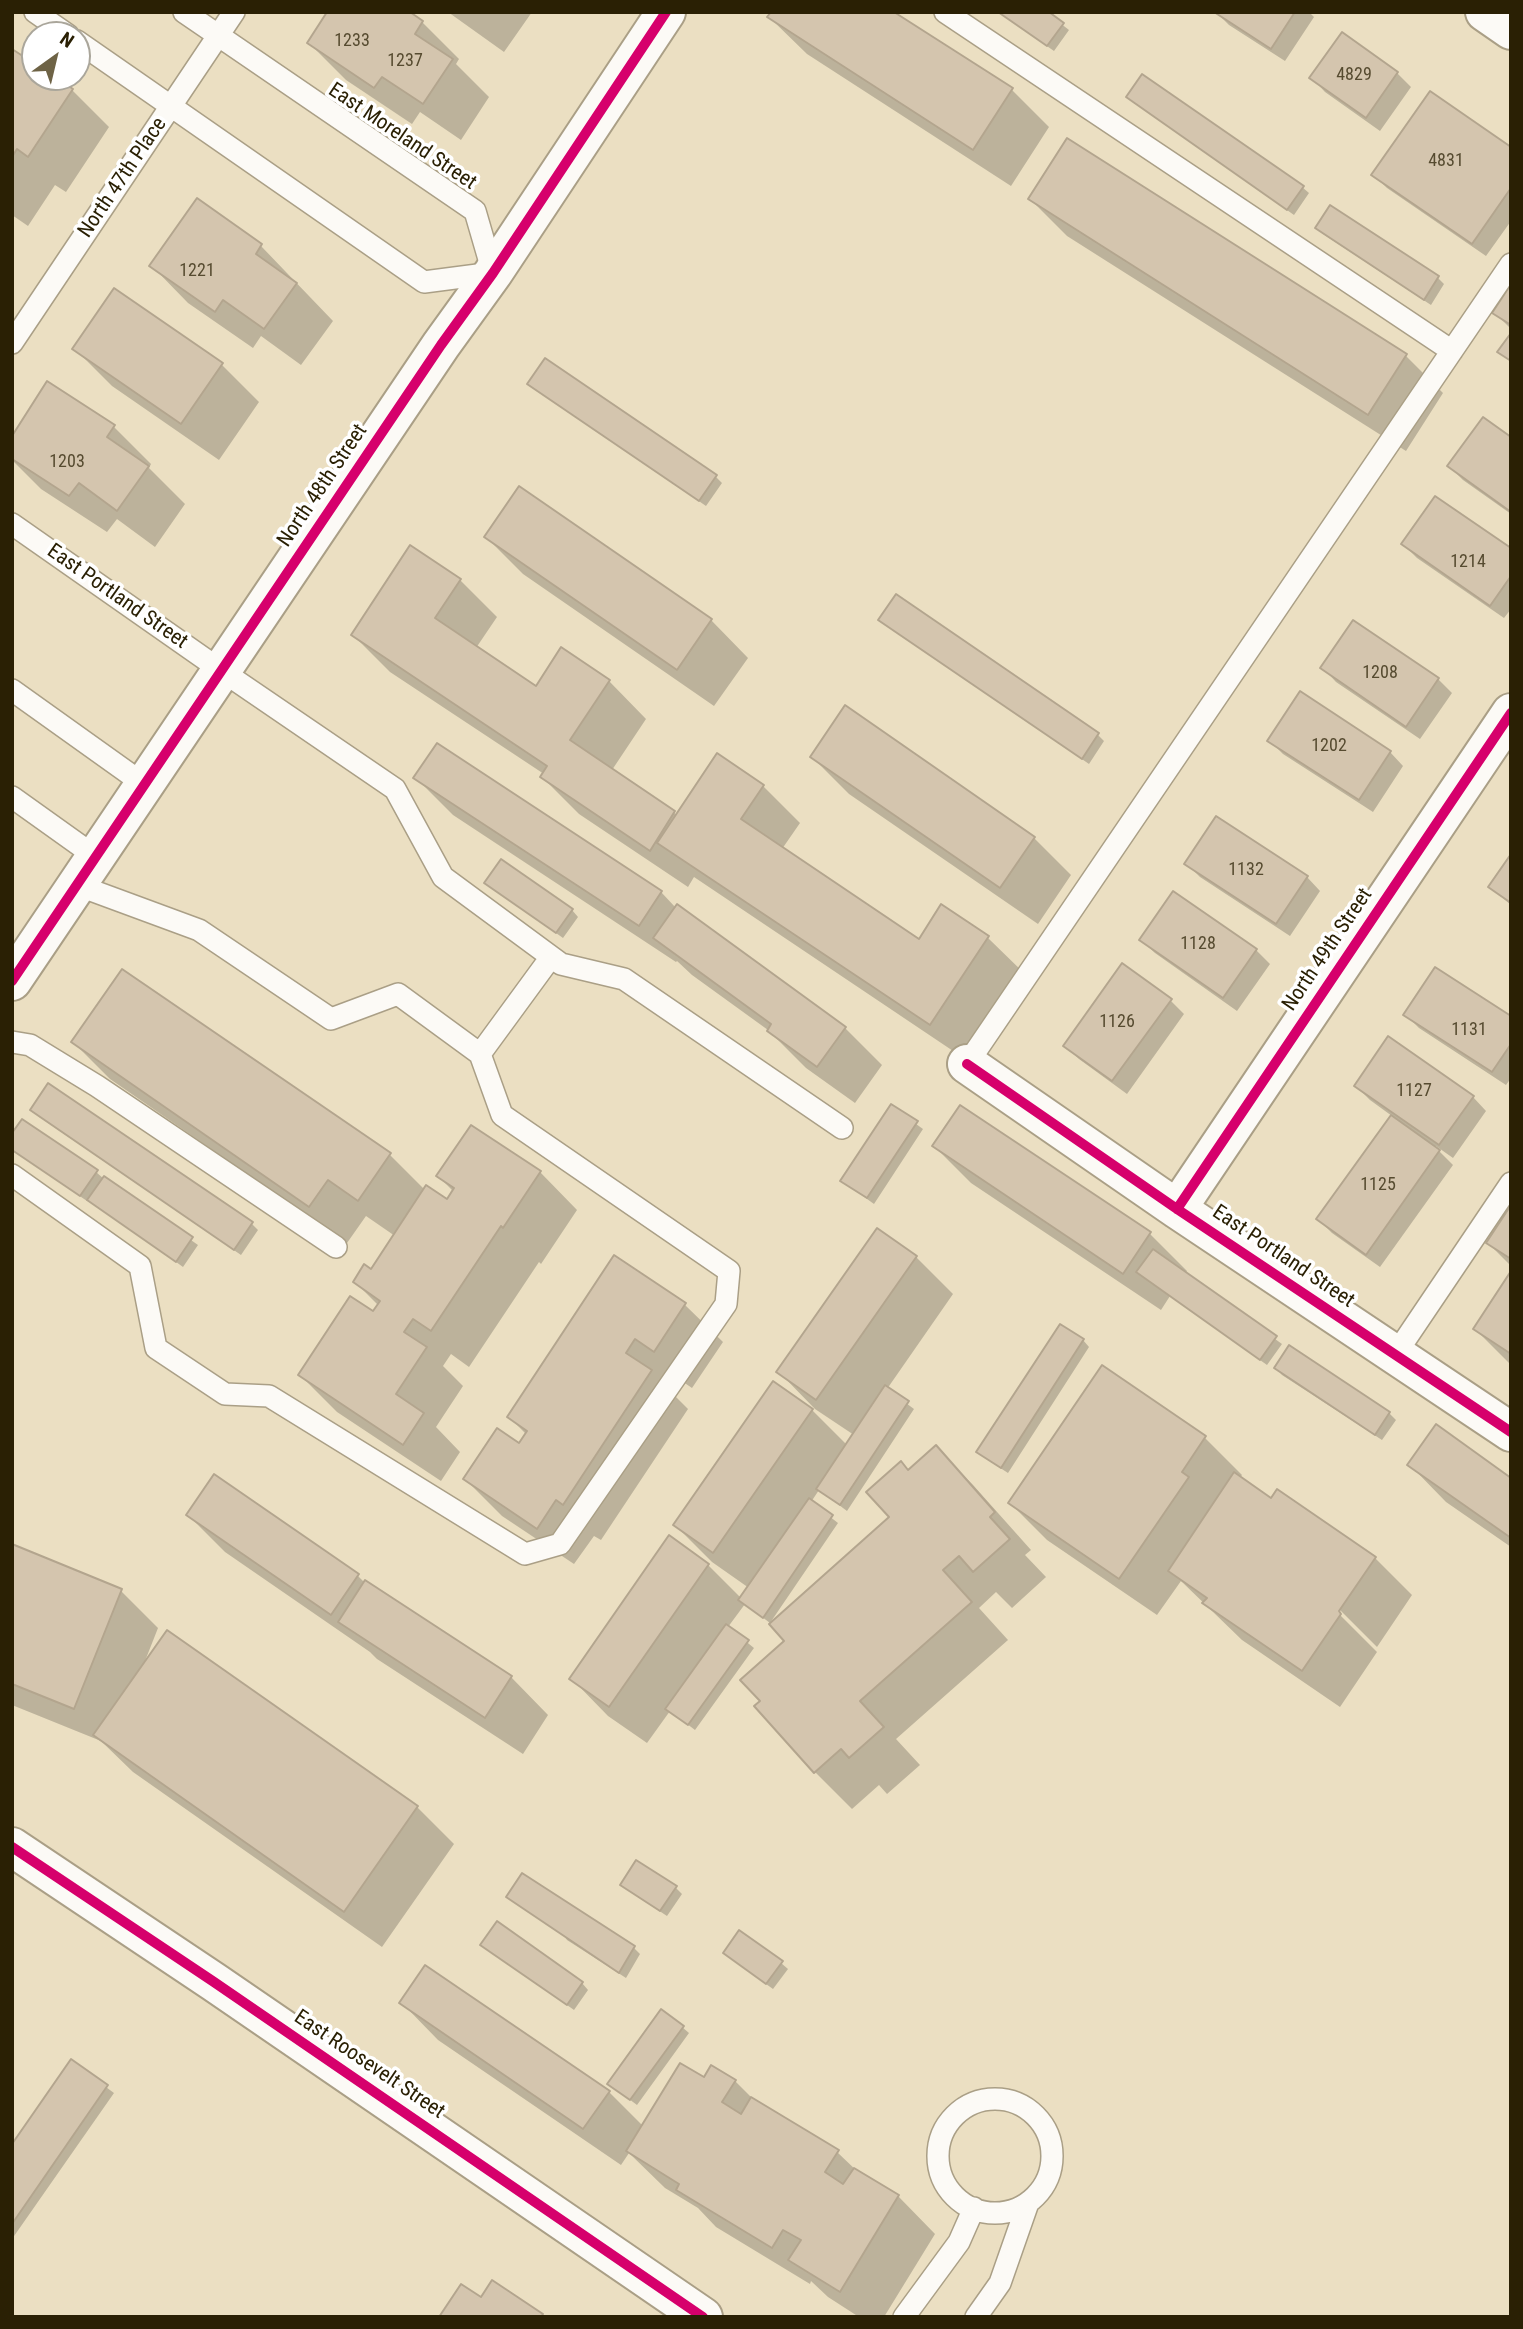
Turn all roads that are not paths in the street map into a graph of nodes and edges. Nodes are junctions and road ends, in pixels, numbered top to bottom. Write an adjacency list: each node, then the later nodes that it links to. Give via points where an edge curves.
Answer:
1 (184, 12): 7 (lane, East Moreland Street)
2 (233, 12): 7 (lane, North 47th Place)
3 (666, 12): 11 (street, North 48th Street)
4 (945, 12): 13 (lane)
5 (1485, 12): 6 (street)
6 (1511, 30)
7 (218, 35): 9 (lane, North 47th Place); 11 (lane, East Moreland Street, via 475,211)
8 (91, 51): 9 (lane)
9 (171, 106): 11 (lane, via 424,282); 12 (lane, North 47th Place)
10 (1511, 264): 13 (lane)
11 (493, 273): 15 (street, North 48th Street)
12 (12, 343)
13 (1452, 351): 25 (lane)
14 (12, 524): 15 (lane, East Portland Street)
15 (222, 671): 18 (street, North 48th Street); 21 (lane, East Portland Street, via 395,789 443,877)
16 (12, 690): 18 (lane)
17 (1511, 713): 29 (street, North 49th Street)
18 (145, 785): 20 (street, North 48th Street)
19 (12, 797): 20 (lane)
20 (87, 871): 22 (street, North 48th Street); 24 (lane, via 199,930 331,1019 398,994)
21 (551, 957): 24 (lane); 26 (lane, East Portland Street, via 561,964 624,979)
22 (12, 981)
23 (12, 1042): 30 (lane, via 30,1045 97,1086)
24 (480, 1054): 27 (lane, via 502,1115 729,1271 726,1304 575,1524 560,1544 525,1554 269,1396 225,1394 156,1348 140,1266)
25 (967, 1064): 29 (street, East Portland Street)
26 (842, 1128)
27 (12, 1175)
28 (1511, 1183): 31 (lane)
29 (1177, 1209): 31 (street, East Portland Street)
30 (336, 1247)
31 (1395, 1355): 32 (street, East Portland Street)
32 (1511, 1432)
33 (12, 1847): 36 (street, East Roosevelt Street)
34 (1028, 2203): 35 (lane, via 1007,2212); 35 (lane, via 1044,2187 1052,2166 1051,2143 1042,2123 1026,2107 1004,2099 982,2099 962,2108 946,2125 938,2146 939,2168 947,2189); 38 (lane, via 1000,2283)
35 (974, 2208): 37 (lane, via 959,2242)
36 (703, 2317)
37 (904, 2317)
38 (976, 2317)

